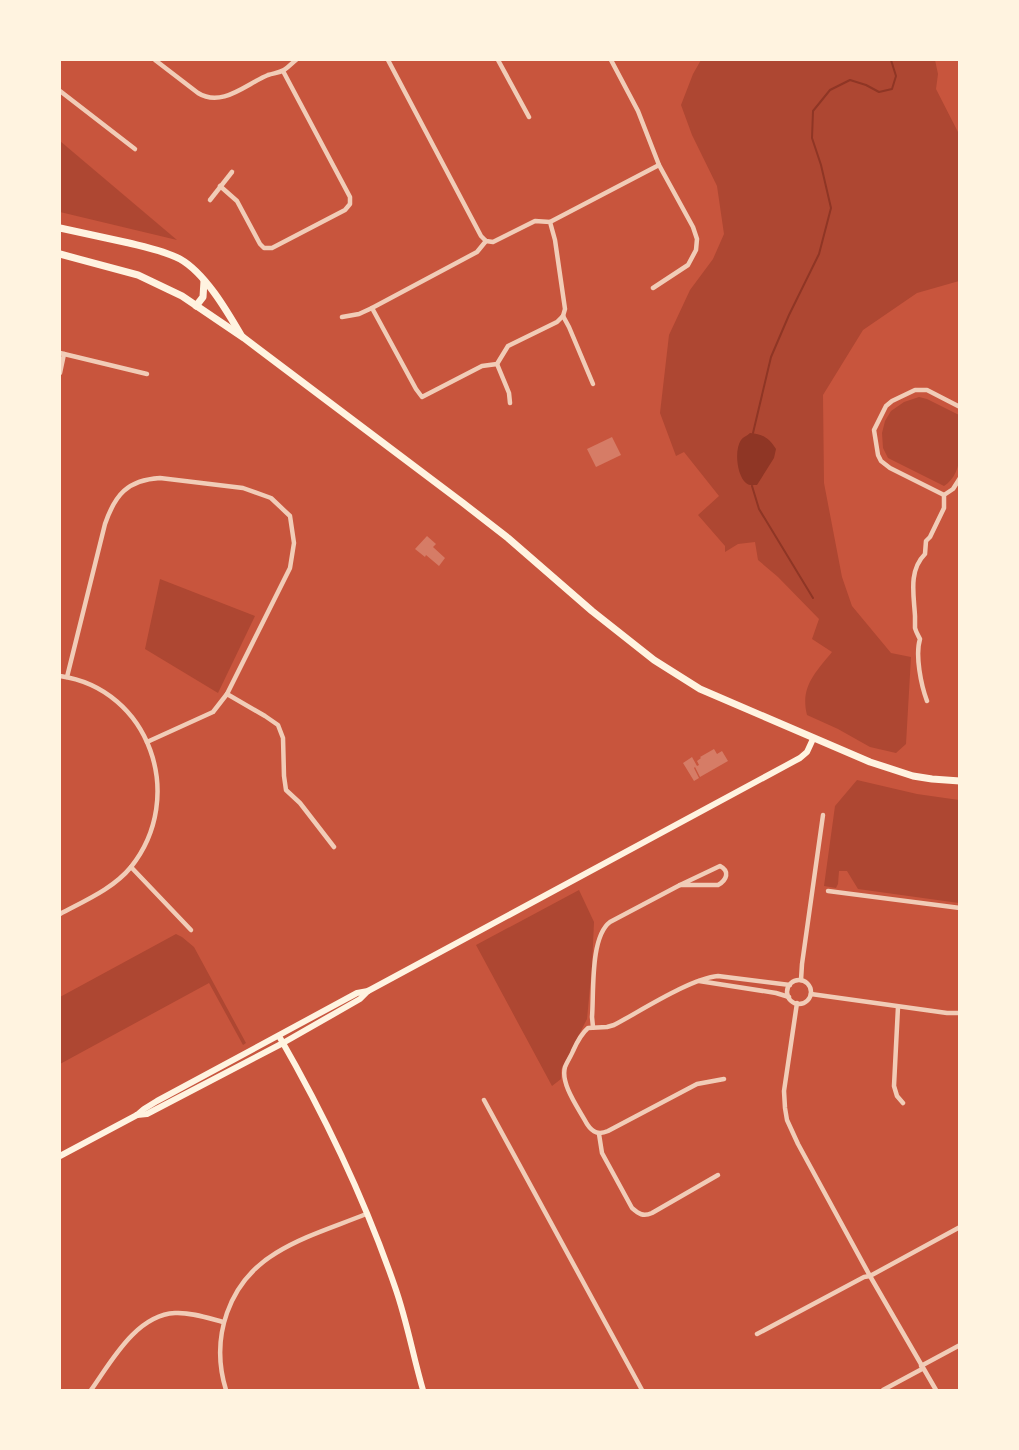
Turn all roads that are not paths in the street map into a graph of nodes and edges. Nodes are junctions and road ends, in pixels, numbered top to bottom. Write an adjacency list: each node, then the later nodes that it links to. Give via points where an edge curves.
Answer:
1 (155, 60): 6 (street, via 210,98 227,96)
2 (296, 60): 6 (street)
3 (388, 60): 16 (street)
4 (498, 60): 8 (street)
5 (611, 60): 10 (street)
6 (283, 71): 12 (street, via 350,204 272,248 264,248 237,201)
7 (60, 91): 9 (street)
8 (529, 117)
9 (135, 149)
10 (659, 165): 14 (street); 19 (street, via 697,239 688,265)
11 (232, 172): 12 (street)
12 (220, 186): 13 (street)
13 (210, 200)
14 (550, 222): 16 (street, via 535,221 493,242); 22 (street, via 565,302)
15 (60, 228): 18 (main road, via 152,248 181,259)
16 (486, 241): 21 (street, via 477,252)
17 (60, 254): 20 (main road, via 138,275)
18 (204, 281): 20 (main road, via 203,297); 24 (main road)
19 (653, 288)
20 (196, 306): 24 (main road)
21 (372, 308): 23 (street); 26 (street, via 422,397 482,366)
22 (563, 316): 26 (street, via 508,346); 29 (street)
23 (342, 317)
24 (244, 338): 38 (main road, via 508,538 663,667 700,689)
25 (62, 354): 27 (street); 28 (street)
26 (496, 364): 30 (street)
27 (60, 373)
28 (147, 374)
29 (593, 384)
30 (510, 403)
31 (960, 407): 33 (street, via 927,390 915,390 886,406 874,430 881,461)
32 (960, 478): 33 (street)
33 (944, 495): 37 (street, via 912,594)
34 (60, 676): 35 (street)
35 (67, 677): 36 (street, via 111,507 133,484 160,478 243,488 271,498 290,516 295,543 290,568); 39 (street, via 109,695)
36 (227, 694): 39 (street, via 213,712); 42 (street, via 278,725 286,790)
37 (927, 701)
38 (813, 739): 40 (main road, via 892,770); 52 (main road, via 800,758)
39 (148, 742): 43 (street, via 155,760 158,799 148,841)
40 (960, 781)
41 (823, 815): 49 (street)
42 (334, 847)
43 (131, 867): 47 (street); 48 (street)
44 (680, 885): 44 (street, via 720,866 726,872 718,885); 58 (street, via 602,929 596,945)
45 (828, 891): 46 (street)
46 (960, 908)
47 (60, 914)
48 (191, 930)
49 (801, 980): 51 (street); 53 (street)
50 (698, 981): 51 (street, via 718,976); 54 (street); 58 (street, via 614,1025)
51 (790, 985): 54 (street)
52 (368, 991): 59 (main road); 60 (main road)
53 (811, 994): 55 (street, via 807,1001); 56 (street)
54 (789, 997): 55 (street)
55 (797, 1003): 70 (street, via 784,1091 787,1120)
56 (898, 1007): 57 (street); 63 (street, via 894,1086)
57 (960, 1013)
58 (593, 1027): 65 (street, via 582,1033 564,1076 587,1124)
59 (279, 1036): 60 (main road); 64 (main road)
60 (283, 1043): 64 (main road, via 147,1114); 68 (main road, via 334,1139)
61 (724, 1079): 65 (street, via 697,1084)
62 (484, 1100): 78 (street)
63 (903, 1103)
64 (137, 1115): 66 (main road)
65 (599, 1133): 67 (street, via 602,1153 638,1214 652,1213)
66 (60, 1156)
67 (718, 1175)
68 (366, 1214): 71 (street, via 265,1260 238,1289); 77 (main road, via 395,1286)
69 (960, 1227): 70 (street)
70 (870, 1276): 72 (street); 74 (street)
71 (223, 1322): 75 (street, via 174,1312 151,1319 124,1342); 76 (street, via 220,1362)
72 (757, 1334)
73 (960, 1345): 74 (street)
74 (922, 1367): 79 (street); 80 (street)
75 (91, 1391)
76 (226, 1391)
77 (423, 1391)
78 (642, 1391)
79 (883, 1391)
80 (936, 1391)

